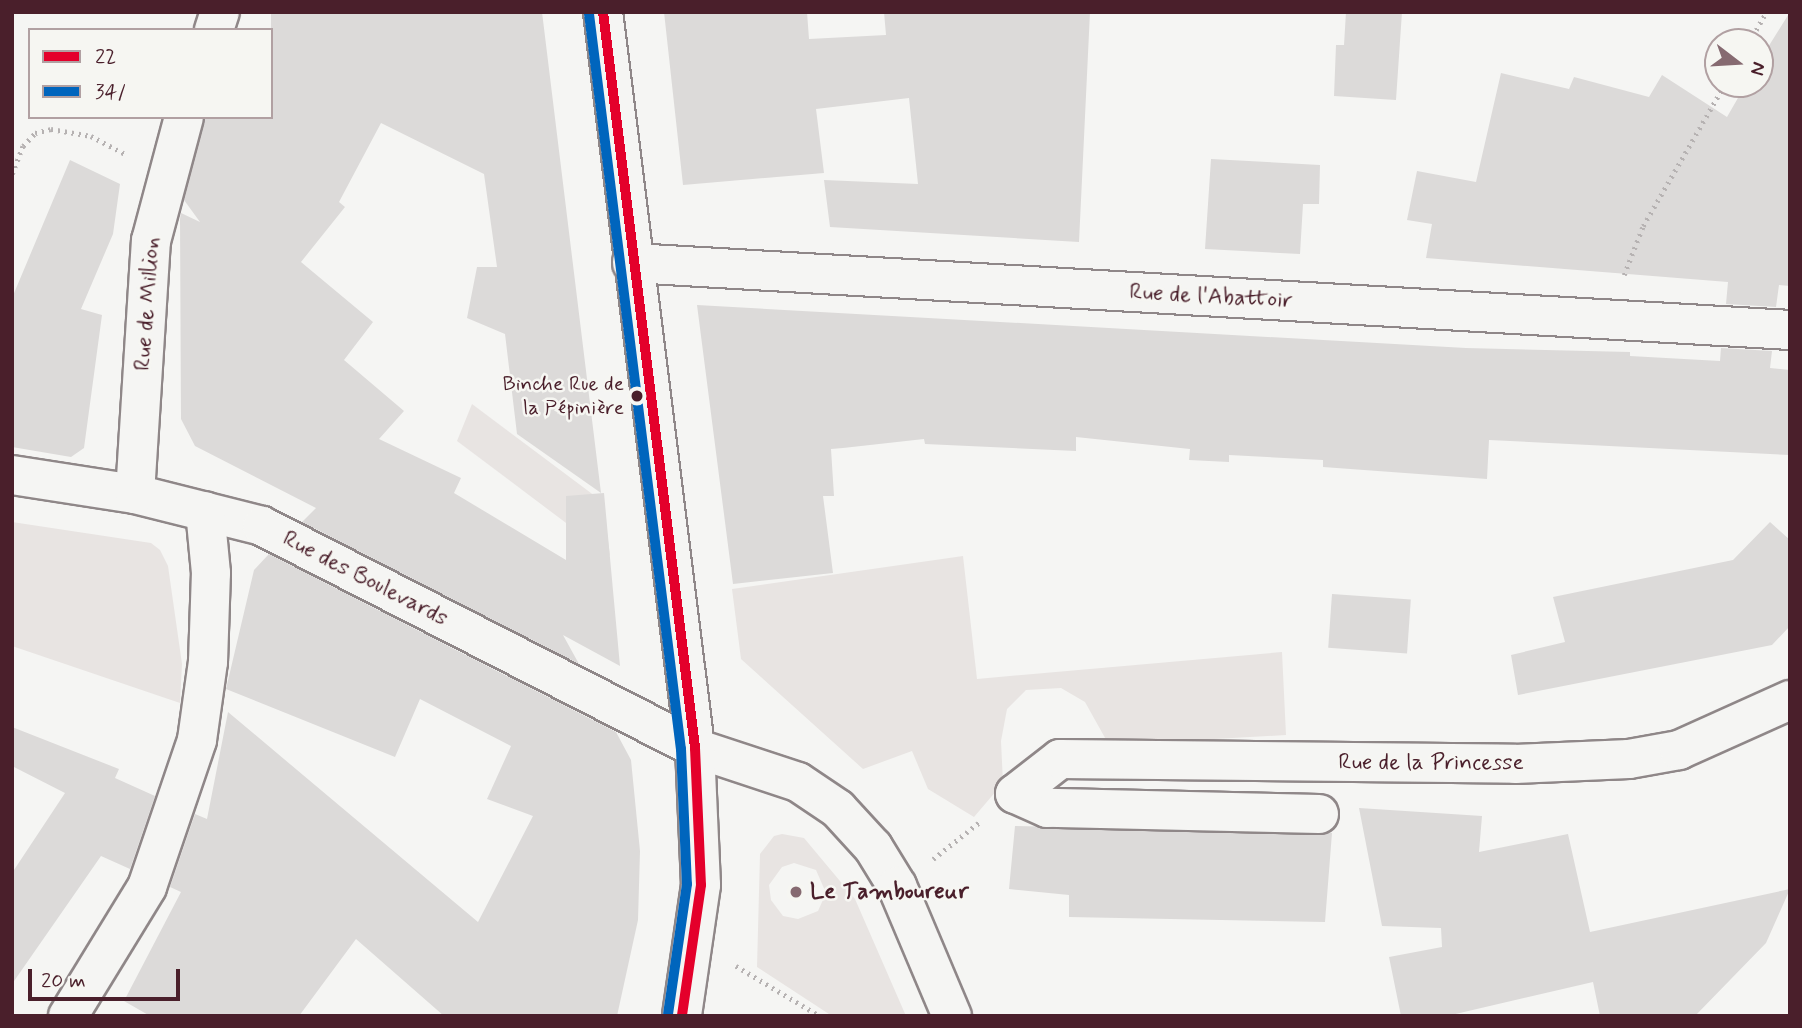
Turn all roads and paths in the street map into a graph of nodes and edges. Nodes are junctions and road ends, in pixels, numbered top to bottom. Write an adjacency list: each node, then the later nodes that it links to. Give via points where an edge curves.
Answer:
1 (603, 12): 8 (street)
2 (1766, 12): 3 (path)
3 (1757, 28)
4 (1717, 98): 9 (path, via 1643,226 1627,262)
5 (183, 119): 7 (street, Rue de Million)
6 (12, 174): 7 (path, via 23,146 35,132 51,129 91,136)
7 (165, 174): 12 (street, Rue de Million, via 151,241)
8 (632, 263): 9 (street, Rue de l'Abattoir); 15 (street)
9 (1614, 321): 10 (street, Rue de l'Abattoir)
10 (1790, 330)
11 (12, 475): 12 (street, Rue des Boulevards)
12 (135, 494): 13 (street, Rue des Boulevards)
13 (205, 512): 15 (street, Rue des Boulevards, via 262,526); 20 (street, via 211,573 209,649 197,740 147,887)
14 (1790, 700): 16 (street, Rue de la Princesse, via 1679,750 1629,759 1515,764 1060,759)
15 (695, 748): 18 (street, Rue des Boulevards, via 798,782 823,797 873,847); 19 (street, via 701,885)
16 (1015, 794): 17 (street, via 1047,808); 18 (path)
17 (1319, 814)
18 (898, 886): 23 (street, Rue des Boulevards)
19 (696, 949): 21 (street); 22 (path, via 758,976)
20 (68, 1016)
21 (682, 1016)
22 (820, 1016)
23 (952, 1016)

